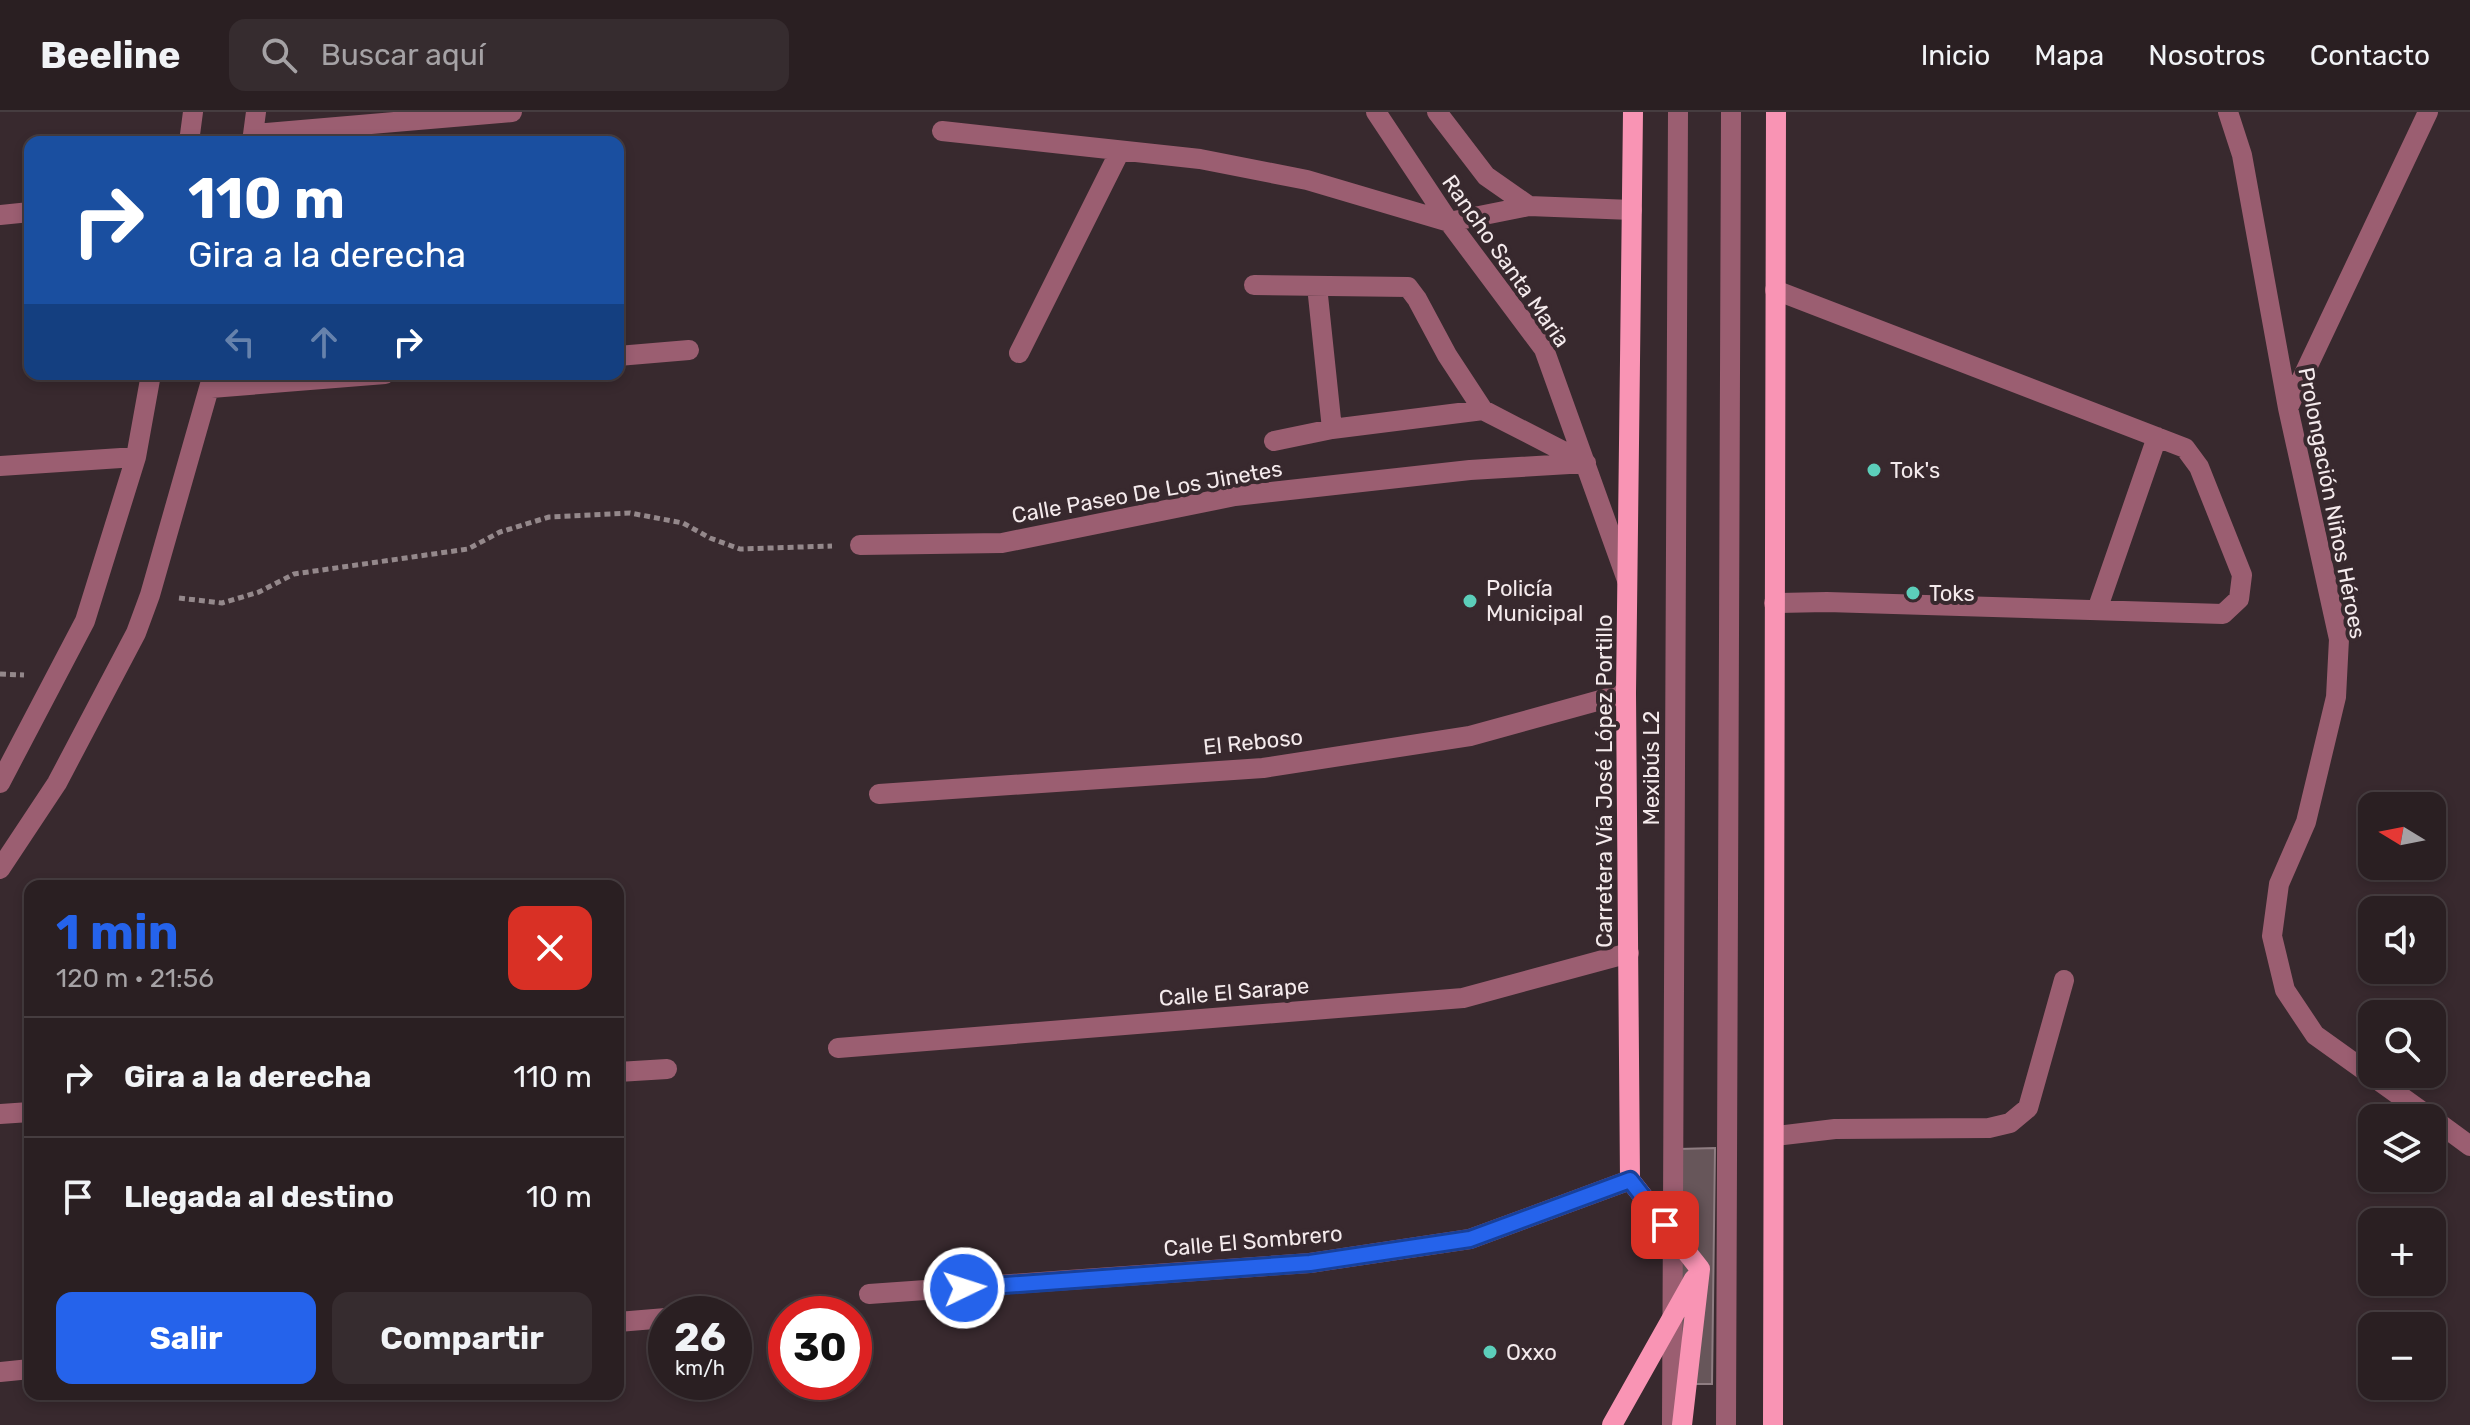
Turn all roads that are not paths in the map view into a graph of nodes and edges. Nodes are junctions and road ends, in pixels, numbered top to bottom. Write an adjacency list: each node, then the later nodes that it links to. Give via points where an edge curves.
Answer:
1 (193, 112): 13 (street)
2 (256, 112): 14 (street)
3 (512, 112): 15 (street)
4 (1376, 112): 21 (street, Rancho Santa Maria)
5 (1437, 112): 17 (street, Rancho Santa Maria, via 1486,176)
6 (1633, 112): 18 (main road, Carretera Vía José López Portillo)
7 (1678, 112): 66 (street, Mexibús L2)
8 (1731, 112): 68 (street)
9 (1776, 112): 24 (main road)
10 (2228, 112): 31 (street, Prolongación Niños Héroes, via 2242,155)
11 (2428, 112): 31 (street)
12 (942, 131): 16 (street)
13 (190, 136)
14 (253, 136)
15 (273, 136)
16 (1120, 151): 21 (street, via 1200,159 1307,180); 26 (street)
17 (1529, 206): 18 (street); 21 (street)
18 (1632, 210): 40 (main road, Carretera Vía José López Portillo)
19 (24, 213): 20 (street)
20 (0, 215)
21 (1449, 222): 37 (street, Rancho Santa Maria, via 1544,349)
22 (1254, 285): 23 (street)
23 (1317, 286): 32 (street, via 1408,287); 33 (street)
24 (1775, 290): 34 (street); 41 (main road)
25 (689, 350): 27 (street)
26 (1019, 353)
27 (624, 355)
28 (150, 380): 36 (street)
29 (237, 380): 30 (street)
30 (212, 381): 46 (street, via 136,633 57,783)
31 (2288, 408): 52 (street, Prolongación Niños Héroes, via 2339,639 2336,697 2306,822 2279,884 2272,936 2285,990 2315,1035)
32 (1483, 410): 33 (street); 37 (street)
33 (1332, 429): 35 (street)
34 (2157, 437): 42 (street); 42 (street, via 2185,448 2199,467 2242,575 2239,599 2223,614)
35 (1274, 441)
36 (136, 457): 38 (street); 44 (street, via 85,621)
37 (1586, 463): 39 (street, Calle Paseo De Los Jinetes, via 1235,496 1002,543); 40 (street, Rancho Santa Maria)
38 (0, 466)
39 (860, 545)
40 (1628, 582): 43 (main road, Carretera Vía José López Portillo)
41 (1774, 603): 42 (street); 56 (main road)
42 (2097, 610)
43 (1626, 693): 45 (street, El Reboso, via 1470,736 1263,768); 47 (main road, Carretera Vía José López Portillo)
44 (0, 783)
45 (879, 794)
46 (0, 869)
47 (1629, 953): 49 (street, Calle El Sarape, via 1463,998); 58 (main road, Carretera Vía José López Portillo)
48 (2064, 980): 56 (street, via 2028,1108 2010,1123)
49 (838, 1048)
50 (667, 1069): 51 (street)
51 (624, 1072)
52 (2412, 1104)
53 (24, 1112): 54 (street)
54 (0, 1114)
55 (2446, 1128): 57 (street, Prolongación Niños Héroes)
56 (1776, 1136): 69 (main road)
57 (2470, 1146)
58 (1630, 1180): 59 (main road); 60 (street, Calle El Sombrero, via 1470,1239 1310,1263)
59 (1700, 1269): 65 (main road); 67 (main road)
60 (869, 1294)
61 (648, 1320): 62 (street)
62 (624, 1322)
63 (24, 1370): 64 (street)
64 (0, 1372)
65 (1612, 1425)
66 (1672, 1425)
67 (1682, 1425)
68 (1726, 1425)
69 (1773, 1425)

